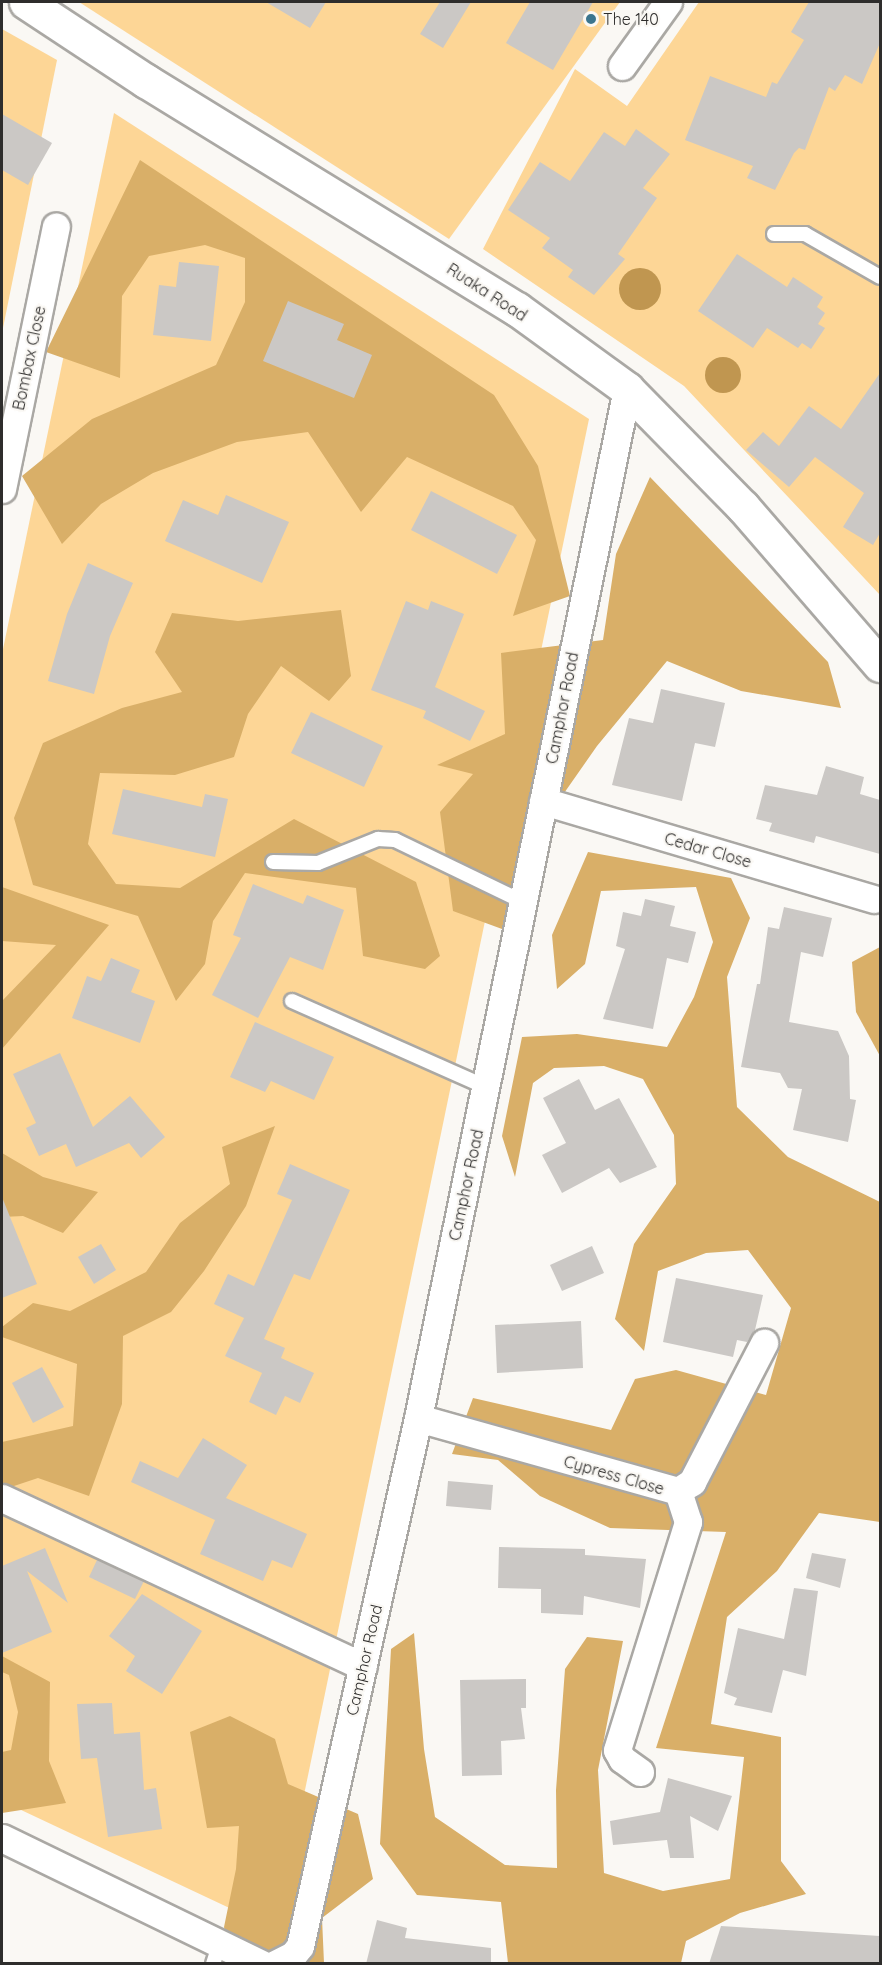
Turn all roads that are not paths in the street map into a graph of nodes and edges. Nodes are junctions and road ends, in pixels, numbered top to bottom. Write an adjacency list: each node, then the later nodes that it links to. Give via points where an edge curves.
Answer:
1 (668, 2): 3 (street)
2 (37, 4): 7 (street, Ruaka Road, via 146,81 517,309)
3 (622, 66)
4 (56, 226): 8 (street, Bombax Close)
5 (774, 234): 6 (lane, via 805,234)
6 (880, 277)
7 (627, 389): 9 (street, Ruaka Road, via 743,507); 10 (street, Camphor Road)
8 (2, 489)
9 (880, 665)
10 (543, 801): 12 (street, Cedar Close); 13 (street, Camphor Road)
11 (273, 862): 13 (lane, via 318,862 378,839 395,840)
12 (874, 899)
13 (523, 902): 15 (street, Camphor Road)
14 (292, 1001): 15 (lane)
15 (486, 1087): 17 (street, Camphor Road)
16 (764, 1343): 18 (street, Cypress Close, via 692,1482)
17 (418, 1418): 18 (street, Cypress Close); 20 (street, Camphor Road)
18 (678, 1491): 21 (street, via 688,1522 617,1750 621,1759)
19 (2, 1498): 20 (street)
20 (363, 1666): 25 (street, Camphor Road, via 300,1946 293,1955)
21 (640, 1772)
22 (2, 1838): 23 (street)
23 (216, 1954): 24 (street)
24 (262, 1964)
25 (274, 1964)

